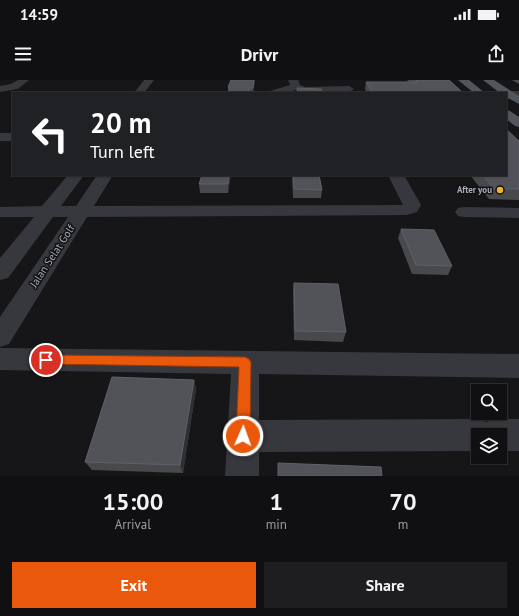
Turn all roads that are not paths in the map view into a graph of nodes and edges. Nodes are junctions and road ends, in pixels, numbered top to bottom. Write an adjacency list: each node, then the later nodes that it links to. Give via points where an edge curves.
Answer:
1 (24, 80): 7 (street)
2 (149, 80): 9 (street)
3 (463, 80): 11 (main road)
4 (488, 80): 12 (main road)
5 (348, 87): 6 (street)
6 (296, 88): 10 (street)
7 (8, 90): 8 (street)
8 (28, 90)
9 (140, 92)
10 (278, 92)
11 (479, 92)
12 (504, 92)
13 (510, 96): 14 (street)
14 (519, 102)
15 (507, 114): 16 (main road)
16 (519, 123)
17 (0, 137): 18 (street)
18 (12, 137)
19 (75, 176): 23 (street)
20 (104, 176): 24 (street, Jalan Selat Golf)
21 (397, 176): 24 (street, via 412,204 407,210)
22 (0, 212): 23 (street)
23 (47, 212): 24 (street); 27 (street)
24 (80, 212): 28 (street, Jalan Selat Golf)
25 (464, 212): 26 (street)
26 (519, 213)
27 (0, 273)
28 (0, 337)
29 (0, 359): 30 (street)
30 (245, 362): 31 (street); 35 (street)
31 (519, 366)
32 (471, 435): 35 (street)
33 (507, 435): 34 (street)
34 (519, 435)
35 (243, 436): 36 (street)
36 (242, 476)

